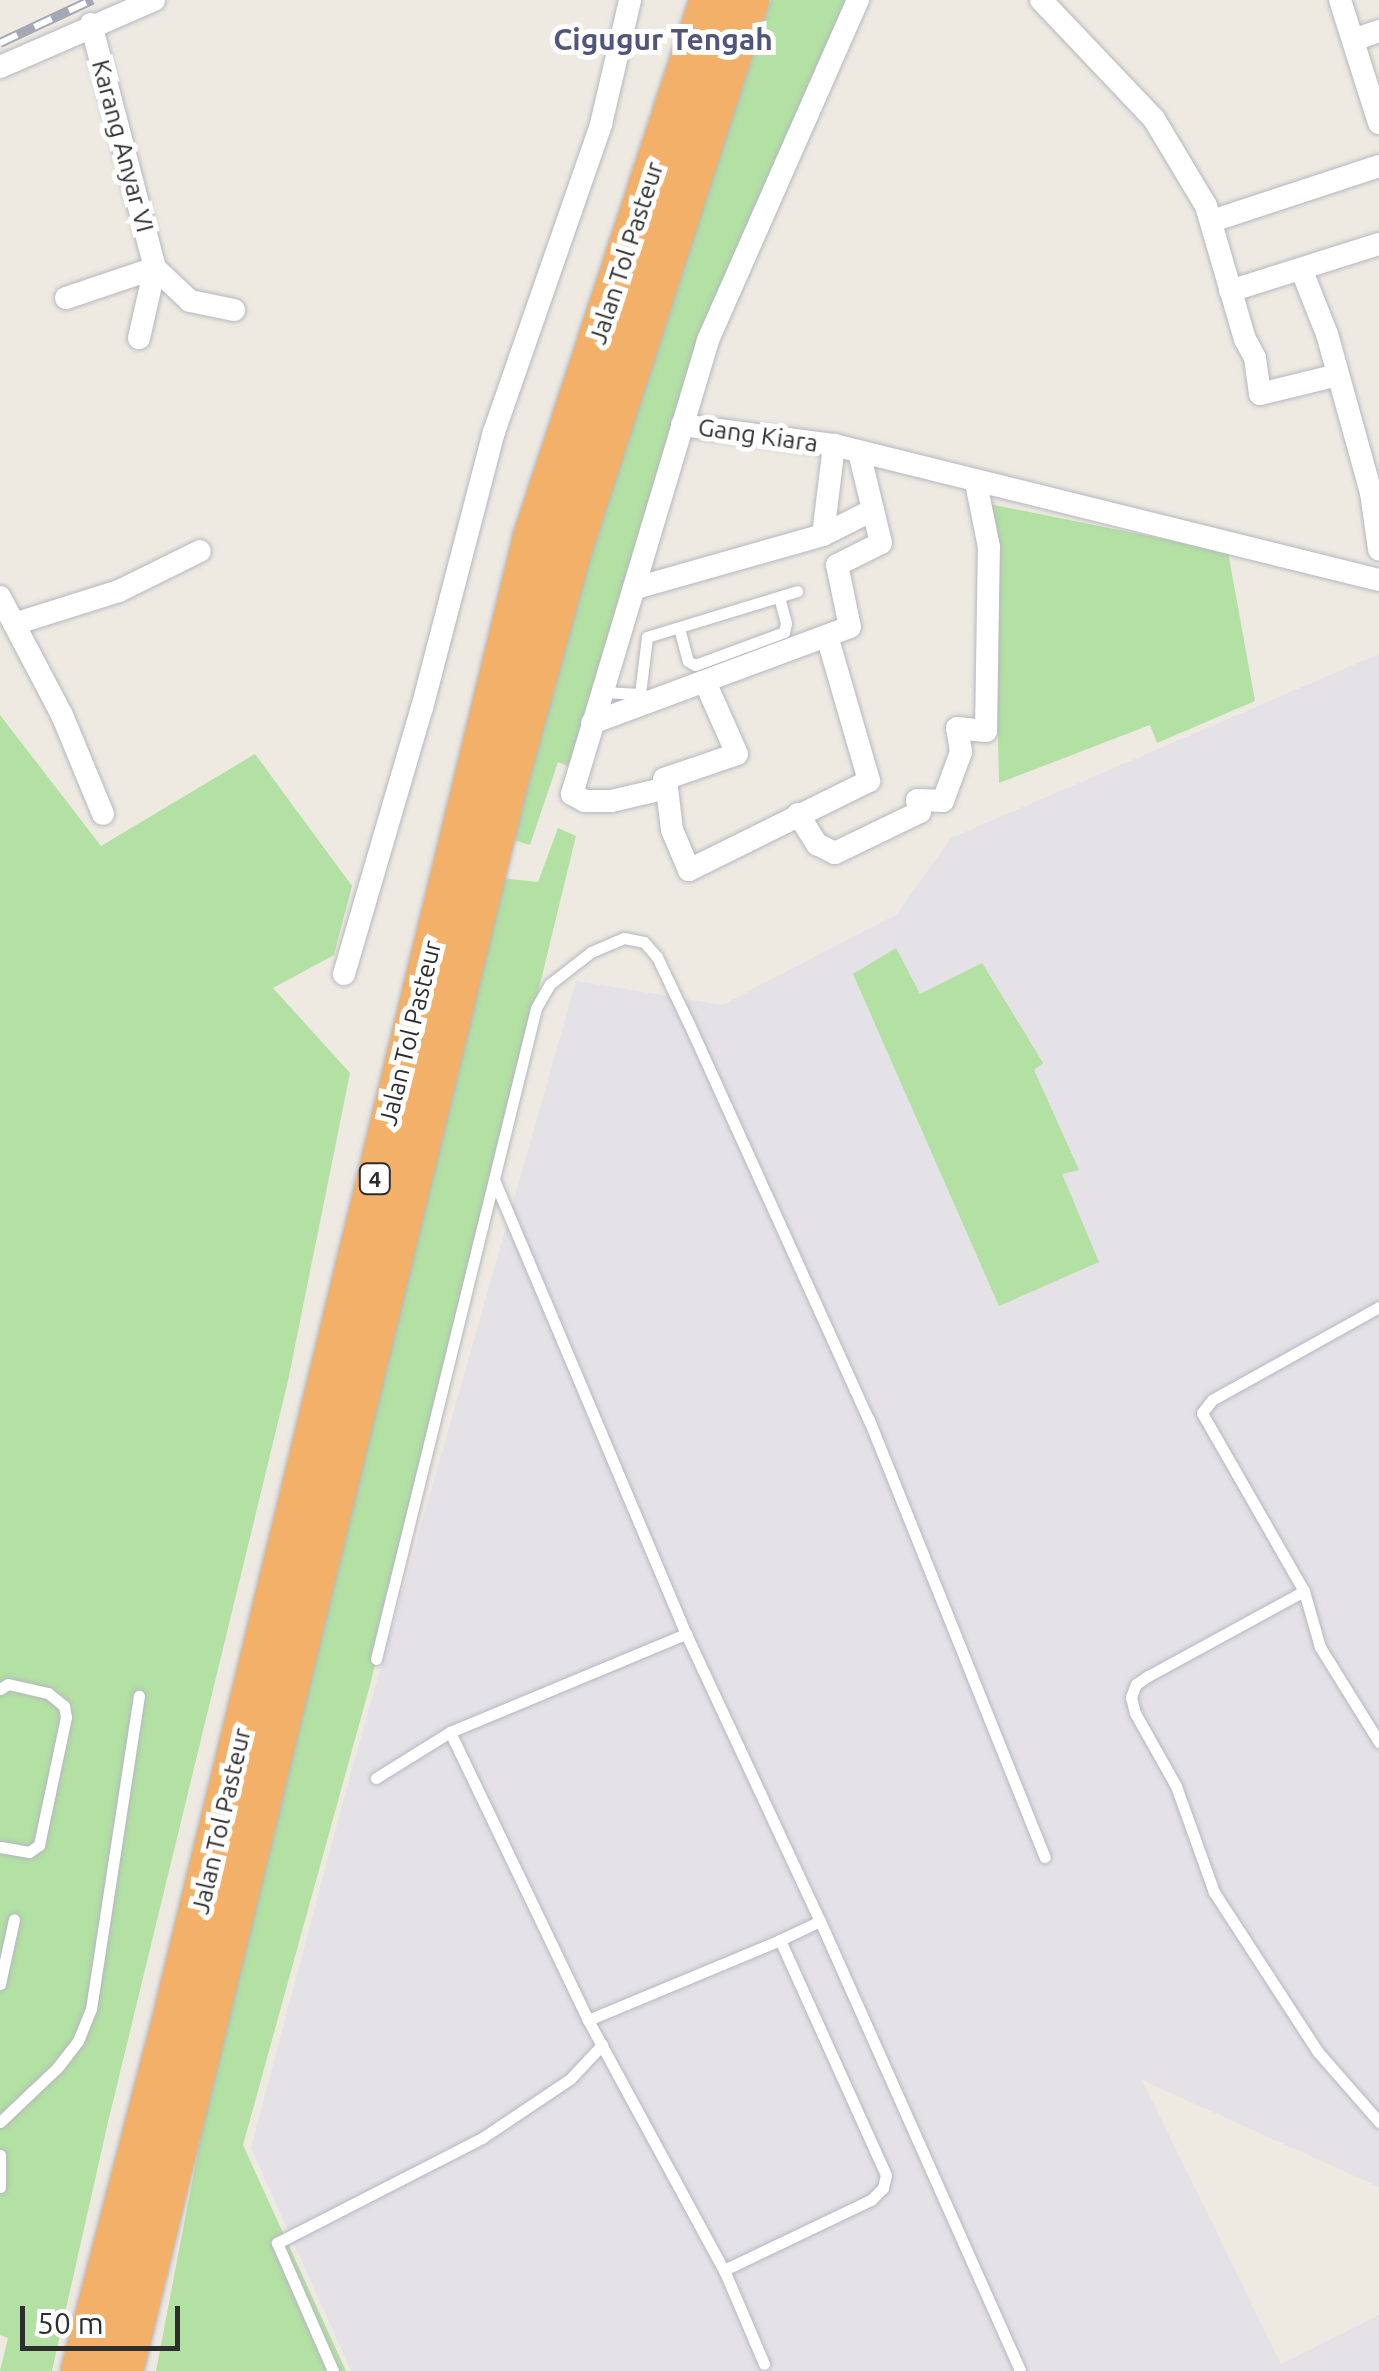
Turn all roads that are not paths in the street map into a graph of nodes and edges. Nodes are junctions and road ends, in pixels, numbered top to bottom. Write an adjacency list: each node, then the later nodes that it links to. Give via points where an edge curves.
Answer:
1 (154, 0): 8 (street)
2 (630, 0): 45 (street, via 601,124 494,432)
3 (712, 0): 71 (highway, Jalan Tol Pasteur / 4, via 534,538)
4 (748, 0): 68 (highway, Jalan Tol Pasteur / 4, via 576,534 508,777)
5 (858, 0): 23 (street, via 708,340)
6 (1042, 0): 14 (street, via 1154,119)
7 (1340, 0): 10 (street)
8 (91, 24): 11 (street); 16 (street, Karang Anyar VI)
9 (1379, 31): 10 (street)
10 (1353, 40): 12 (street)
11 (0, 67)
12 (1379, 123)
13 (1379, 166): 14 (street)
14 (1212, 222): 18 (street)
15 (1379, 244): 17 (street)
16 (154, 268): 19 (street); 20 (street, via 190,301); 21 (street)
17 (1302, 271): 18 (street); 22 (street)
18 (1230, 290): 22 (street, via 1255,358 1260,394)
19 (66, 298)
20 (234, 310)
21 (139, 338)
22 (1338, 375): 29 (street, via 1372,493)
23 (682, 424): 24 (street, Gang Kiara); 32 (street)
24 (834, 446): 25 (street, Gang Kiara); 28 (street)
25 (859, 452): 26 (street, Gang Kiara); 27 (street)
26 (976, 482): 31 (street, Gang Kiara); 44 (street, via 992,593 986,730 957,728 961,752 942,801 917,800 920,812 835,853 817,844)
27 (873, 510): 28 (street); 38 (street, via 881,543 837,567 852,624)
28 (824, 535): 32 (street)
29 (1379, 546)
30 (200, 551): 36 (street, via 119,591)
31 (1379, 580)
32 (636, 588): 40 (street)
33 (796, 591): 35 (lane)
34 (0, 597): 36 (street)
35 (779, 597): 37 (lane); 37 (lane, via 784,632 695,665)
36 (14, 624): 43 (street)
37 (679, 628): 40 (lane, via 644,639 640,694)
38 (827, 636): 39 (street); 44 (street, via 869,781)
39 (706, 684): 41 (street); 42 (street, via 738,754 664,779)
40 (603, 692): 41 (street)
41 (592, 723): 42 (street, via 572,794 612,800)
42 (666, 788): 44 (street, via 672,830 689,870)
43 (103, 814)
44 (798, 814)
45 (344, 974)
46 (494, 1181): 49 (lane); 50 (lane); 57 (lane, via 536,1008 550,984 601,947 624,938 644,942 690,1024 869,1420)
47 (1379, 1306): 48 (lane, via 1212,1400 1202,1413)
48 (1304, 1590): 54 (lane, via 1320,1647); 65 (lane, via 1148,1676 1132,1697 1176,1786 1221,1905 1318,2052)
49 (686, 1634): 53 (lane); 59 (lane)
50 (376, 1659)
51 (0, 1690): 56 (lane, via 8,1684 48,1692 66,1717 39,1845 30,1852)
52 (139, 1696): 64 (lane, via 90,2010 58,2068)
53 (450, 1732): 55 (lane); 62 (lane)
54 (1379, 1742)
55 (376, 1778)
56 (0, 1847)
57 (1044, 1858)
58 (14, 1919): 61 (lane)
59 (820, 1921): 60 (lane); 75 (lane)
60 (780, 1940): 62 (lane); 69 (lane, via 886,2175 870,2200)
61 (0, 1984)
62 (588, 2020): 63 (lane)
63 (602, 2045): 69 (lane); 74 (lane, via 570,2080 482,2138 277,2243)
64 (0, 2122)
65 (1379, 2122)
66 (0, 2155): 67 (lane)
67 (0, 2187)
68 (154, 2244): 72 (highway, Jalan Tol Pasteur / 4); 73 (highway)
69 (724, 2270): 70 (lane)
70 (764, 2364)
71 (82, 2371)
72 (122, 2371)
73 (142, 2371)
74 (333, 2371)
75 (1020, 2371)

